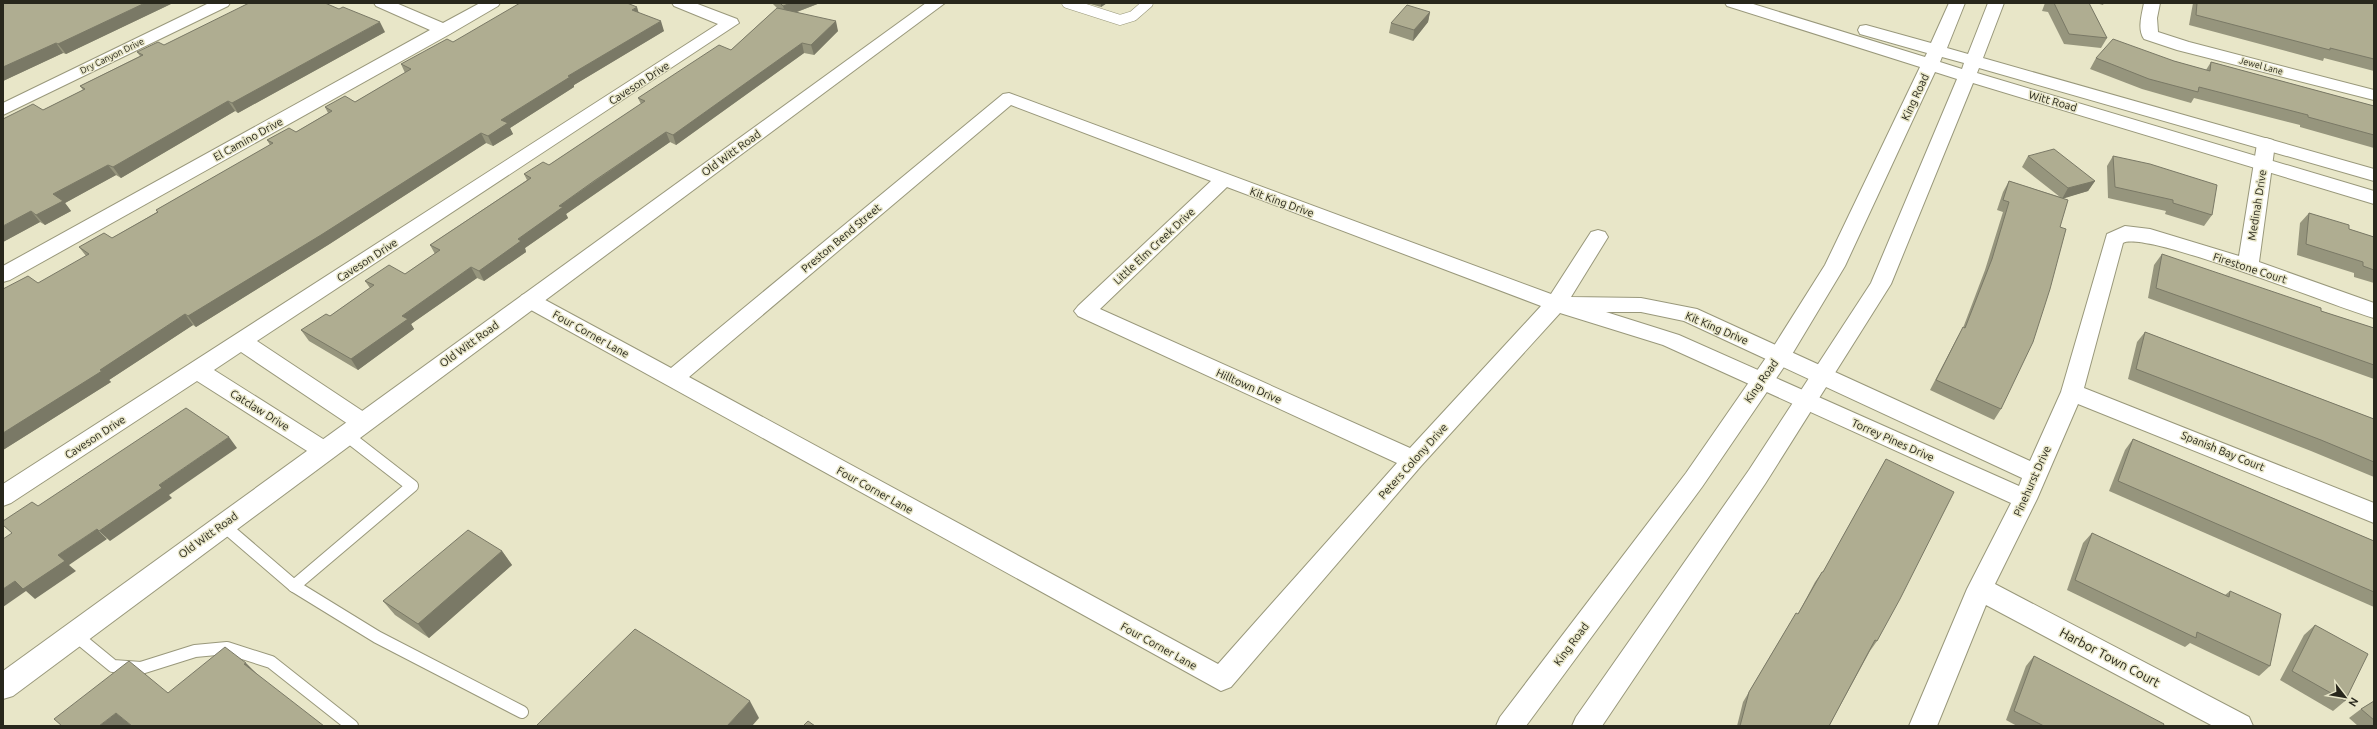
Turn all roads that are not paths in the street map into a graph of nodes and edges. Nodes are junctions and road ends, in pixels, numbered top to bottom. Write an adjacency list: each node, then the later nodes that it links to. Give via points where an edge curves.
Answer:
1 (222, 3): 18 (street, Dry Canyon Drive)
2 (382, 3): 13 (street)
3 (492, 3): 13 (street, El Camino Drive)
4 (680, 3): 32 (street, Caveson Drive, via 731,23)
5 (937, 3): 28 (street, Old Witt Road)
6 (1067, 3): 7 (lane, via 1120,20 1133,16)
7 (1148, 3)
8 (1732, 3): 14 (street, Witt Road)
9 (1762, 3): 14 (street, Witt Road, via 1802,11)
10 (1957, 3): 14 (street, King Road)
11 (1996, 3): 15 (street)
12 (2152, 3): 16 (street, Jewel Lane, via 2149,18 2150,35 2183,46)
13 (444, 30): 27 (street, El Camino Drive)
14 (1934, 57): 15 (street, Witt Road); 33 (street, King Road, via 1835,266)
15 (1971, 68): 19 (street, Witt Road); 20 (street, Witt Road); 35 (street, via 1880,284)
16 (2374, 95)
17 (1009, 98): 22 (street, Kit King Drive); 36 (street, Preston Bend Street)
18 (3, 110)
19 (2266, 144): 20 (street, Medinah Drive); 21 (street, Witt Road)
20 (2263, 163): 23 (street, Witt Road); 26 (street, Medinah Drive)
21 (2374, 175)
22 (1223, 180): 29 (street, Kit King Drive); 30 (street, Little Elm Creek Drive)
23 (2374, 198)
24 (2125, 233): 26 (street, Firestone Court, via 2150,236); 38 (street, Pinehurst Drive, via 2114,239 2110,248)
25 (1598, 237): 29 (street, Peters Colony Drive)
26 (2248, 266): 31 (street, Firestone Court)
27 (3, 275)
28 (529, 300): 36 (street, Four Corner Lane); 40 (street, Old Witt Road)
29 (1556, 304): 33 (street, Kit King Drive, via 1641,305 1689,314); 37 (street, Kit King Drive, via 1670,340); 43 (street, Peters Colony Drive)
30 (1085, 311): 43 (street, Hilltown Drive)
31 (2374, 311)
32 (242, 342): 34 (street, Caveson Drive); 40 (street)
33 (1780, 355): 35 (street); 37 (street, King Road)
34 (197, 370): 42 (street, Catclaw Drive); 45 (street, Caveson Drive)
35 (1823, 375): 39 (street); 44 (street)
36 (672, 379): 52 (street, Four Corner Lane)
37 (1761, 380): 39 (street, Torrey Pines Drive); 56 (street, King Road, via 1694,480)
38 (2072, 392): 44 (street, Pinehurst Drive); 47 (street, Spanish Bay Court)
39 (1806, 401): 46 (street, Torrey Pines Drive); 57 (street, via 1757,477)
40 (362, 422): 41 (street, Old Witt Road)
41 (345, 434): 42 (street, Old Witt Road); 49 (lane, via 412,486)
42 (323, 450): 48 (street, Old Witt Road)
43 (1413, 460): 52 (street, Peters Colony Drive)
44 (2035, 474): 46 (street, Pinehurst Drive)
45 (3, 496)
46 (2025, 499): 50 (street, Pinehurst Drive)
47 (2374, 513)
48 (222, 525): 49 (lane); 51 (street, Old Witt Road)
49 (294, 586): 54 (lane, via 359,628)
50 (1980, 589): 58 (street, Pinehurst Drive); 59 (street, Harbor Town Court)
51 (74, 634): 53 (street, Old Witt Road); 55 (lane, via 113,666 141,668 195,651 227,648 271,662)
52 (1220, 679)
53 (3, 687)
54 (522, 712)
55 (352, 726)
56 (1510, 726)
57 (1586, 726)
58 (1922, 726)
59 (2239, 726)

